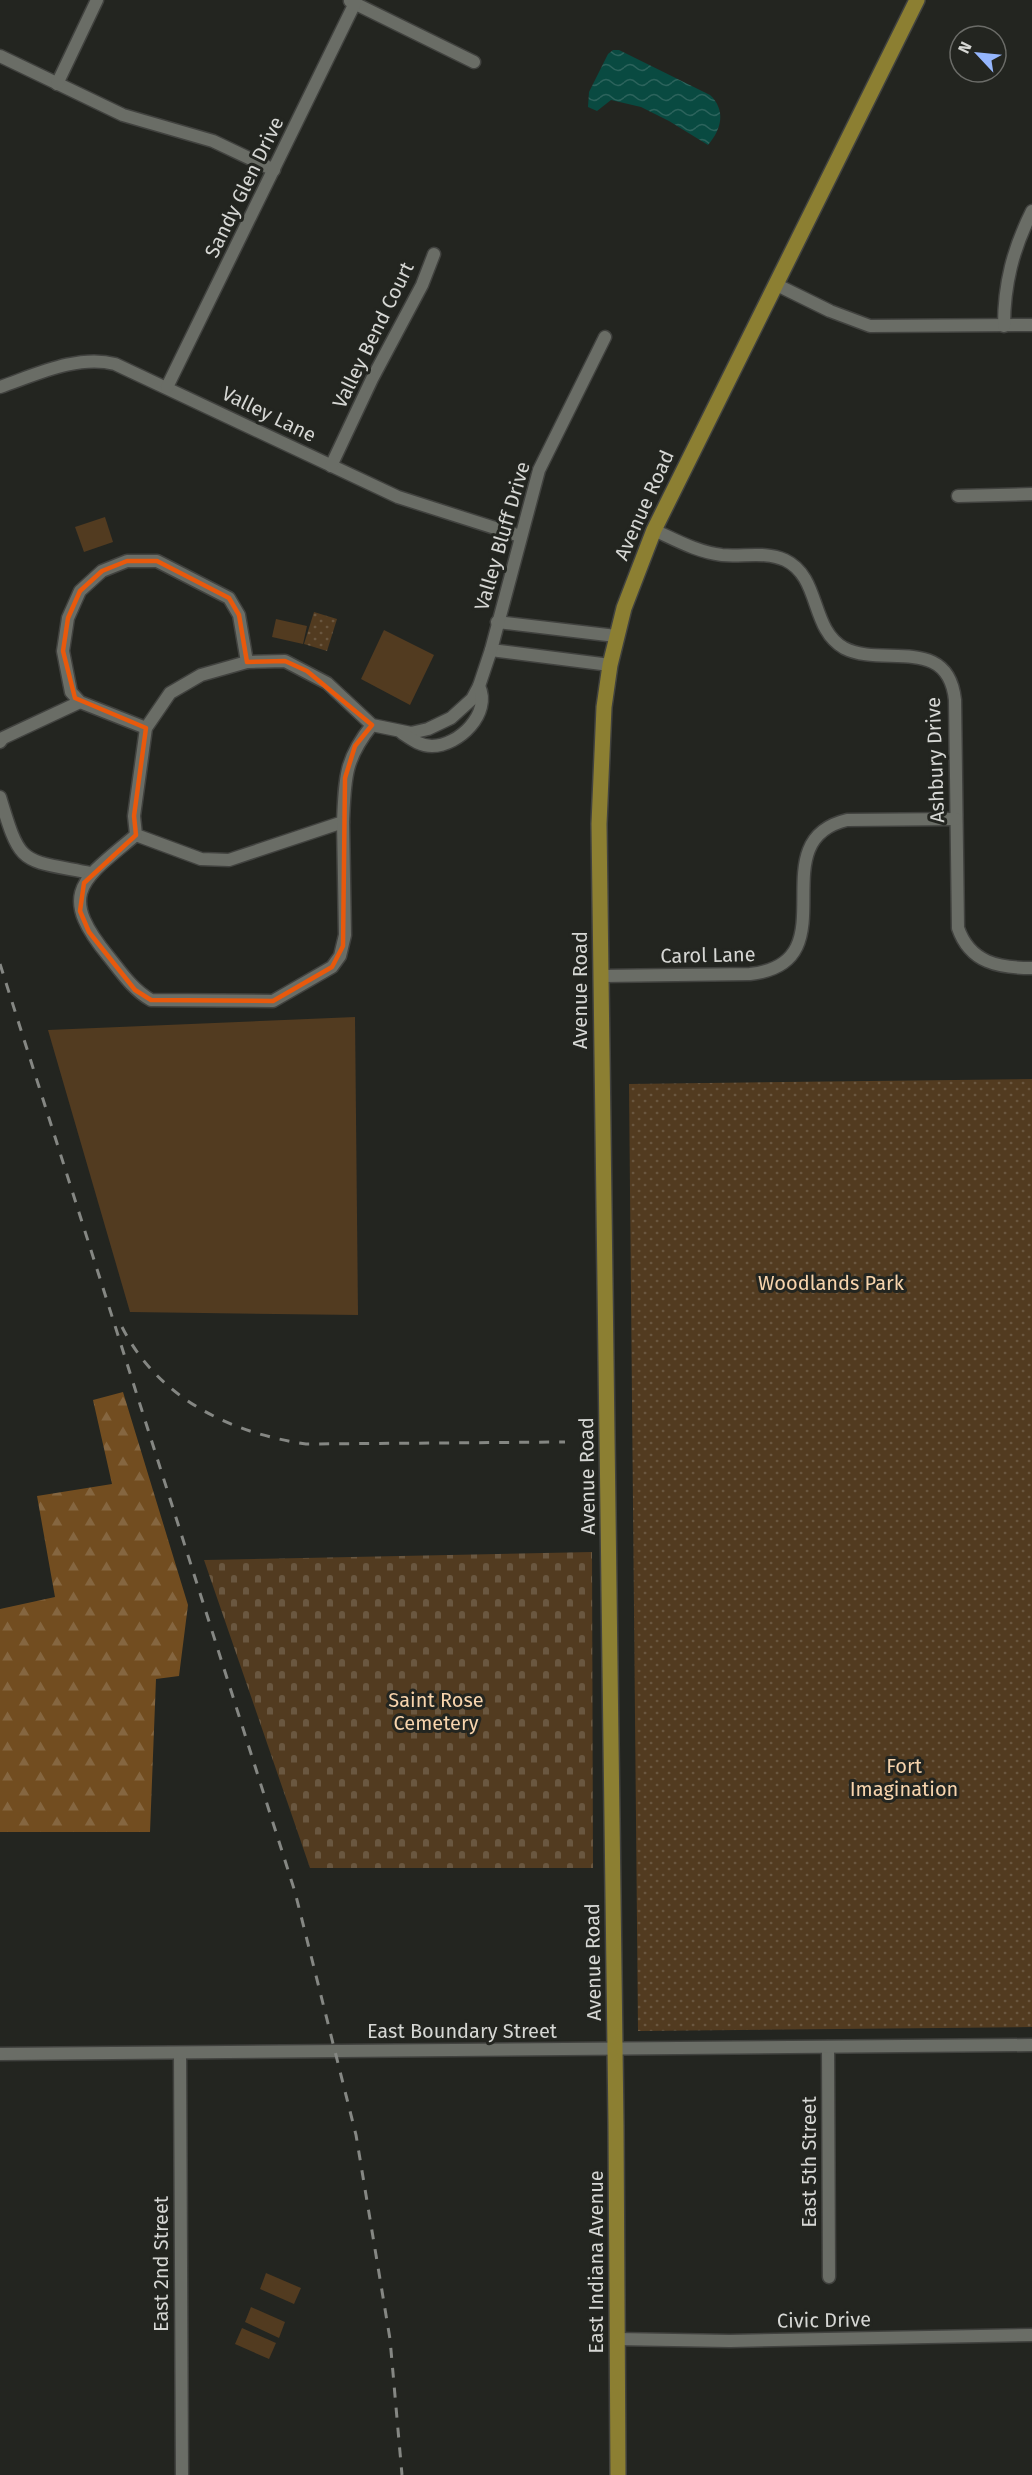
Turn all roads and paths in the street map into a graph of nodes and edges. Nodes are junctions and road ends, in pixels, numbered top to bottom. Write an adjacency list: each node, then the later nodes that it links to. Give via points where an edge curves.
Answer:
1 (97, 0): 6 (street)
2 (916, 0): 10 (main road, Avenue Road)
3 (352, 2): 5 (street); 7 (street, Sandy Glen Drive)
4 (0, 56): 6 (street)
5 (474, 62)
6 (57, 84): 7 (street, via 123,115 213,141)
7 (274, 170): 15 (street, Sandy Glen Drive)
8 (1032, 212): 11 (street, via 1009,267)
9 (434, 254): 16 (street, Valley Bend Court)
10 (775, 284): 11 (street, via 870,326); 19 (main road, Avenue Road)
11 (1004, 326): 12 (street)
12 (1032, 326)
13 (605, 337): 20 (street, Valley Bluff Drive, via 539,470)
14 (0, 387): 15 (street, Valley Lane, via 100,360)
15 (167, 387): 16 (street, Valley Lane)
16 (332, 466): 20 (street, Valley Lane, via 428,508)
17 (1032, 494): 18 (street)
18 (958, 496)
19 (654, 530): 22 (main road, Avenue Road); 33 (street, Ashbury Drive, via 707,553 764,555 789,562 802,574 826,630 837,643 861,654 924,658 943,671 955,700)
20 (519, 536): 21 (street, Valley Bluff Drive)
21 (497, 622): 22 (street); 23 (street, Valley Bluff Drive)
22 (616, 636): 25 (main road, Avenue Road)
23 (491, 650): 25 (street); 26 (street, Valley Bluff Drive)
24 (247, 662): 27 (street, via 239,615 229,598 157,561 127,561 89,580 73,601 63,651 71,692); 28 (street, Valley Bluff Drive, via 285,661 307,671 327,683); 29 (street, Valley Bluff Drive, via 182,684 161,702)
25 (610, 665): 38 (main road, Avenue Road, via 600,772)
26 (479, 686): 30 (street, Valley Bluff Drive, via 465,706 440,725); 30 (street, Valley Bluff Drive, via 483,698 480,715 454,738 426,746)
27 (80, 702): 29 (street); 31 (street)
28 (372, 725): 30 (street, Valley Bluff Drive); 34 (street, via 355,746 345,778)
29 (146, 729): 35 (street, Valley Bluff Drive, via 134,816)
30 (402, 732)
31 (0, 742)
32 (0, 797): 36 (street, via 16,847 24,855 34,862)
33 (956, 819): 37 (street, Ashbury Drive, via 957,920 964,943 990,964); 38 (street, Carol Lane, via 846,820 819,834 804,862 800,942 790,958 774,969 750,974)
34 (344, 822): 35 (street, via 229,860 201,858); 36 (street, via 345,935 340,956 332,967 273,1001 151,1000 143,996 83,922 81,896)
35 (136, 835): 36 (street)
36 (90, 873)
37 (1032, 968)
38 (602, 976): 41 (main road, Avenue Road)
39 (1032, 2045): 40 (street, East Boundary Street)
40 (828, 2047): 41 (street, East Boundary Street); 44 (street, East 5th Street)
41 (615, 2049): 42 (street, East Boundary Street); 46 (main road, East Indiana Avenue)
42 (180, 2053): 43 (street, East Boundary Street); 47 (street, East 2nd Street)
43 (0, 2054)
44 (829, 2277)
45 (1032, 2335): 46 (street, Civic Drive, via 730,2341)
46 (617, 2339): 48 (main road, East Indiana Avenue)
47 (182, 2475)
48 (618, 2475)

